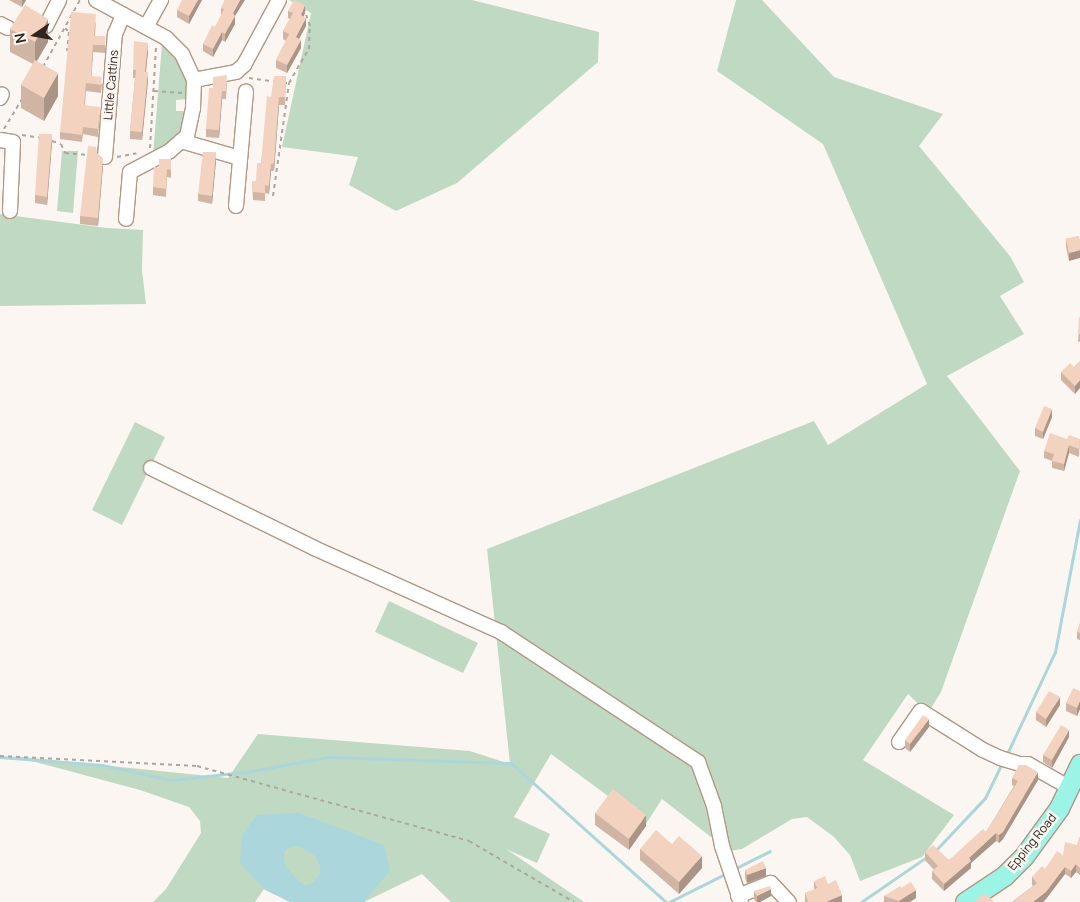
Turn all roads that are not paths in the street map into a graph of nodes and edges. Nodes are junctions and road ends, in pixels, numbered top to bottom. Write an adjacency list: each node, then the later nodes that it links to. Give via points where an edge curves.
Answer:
1 (59, 0): 6 (street)
2 (96, 0): 5 (street)
3 (161, 0): 7 (street)
4 (279, 0): 8 (street, via 244,65 236,72)
5 (123, 15): 7 (street); 12 (street, Little Cattins, via 115,34)
6 (46, 26)
7 (151, 30): 8 (street, via 166,38 182,54)
8 (195, 87): 11 (street, via 187,136)
9 (246, 92): 13 (street)
10 (7, 141): 15 (street)
11 (181, 141): 13 (street); 16 (street, via 170,151 145,157 130,172)
12 (105, 156)
13 (240, 158): 14 (street)
14 (236, 206)
15 (10, 211)
16 (126, 219)
17 (151, 468): 21 (street, via 314,548 501,632 698,762 714,806 722,846)
18 (899, 742): 20 (street, via 921,711 983,750 1006,760 1028,764)
19 (1080, 764): 20 (main road, Epping Road)
20 (1070, 788): 23 (main road, Epping Road, via 1024,856 1004,876)
21 (739, 899): 22 (street, via 771,883)
22 (789, 902)
23 (964, 902)

